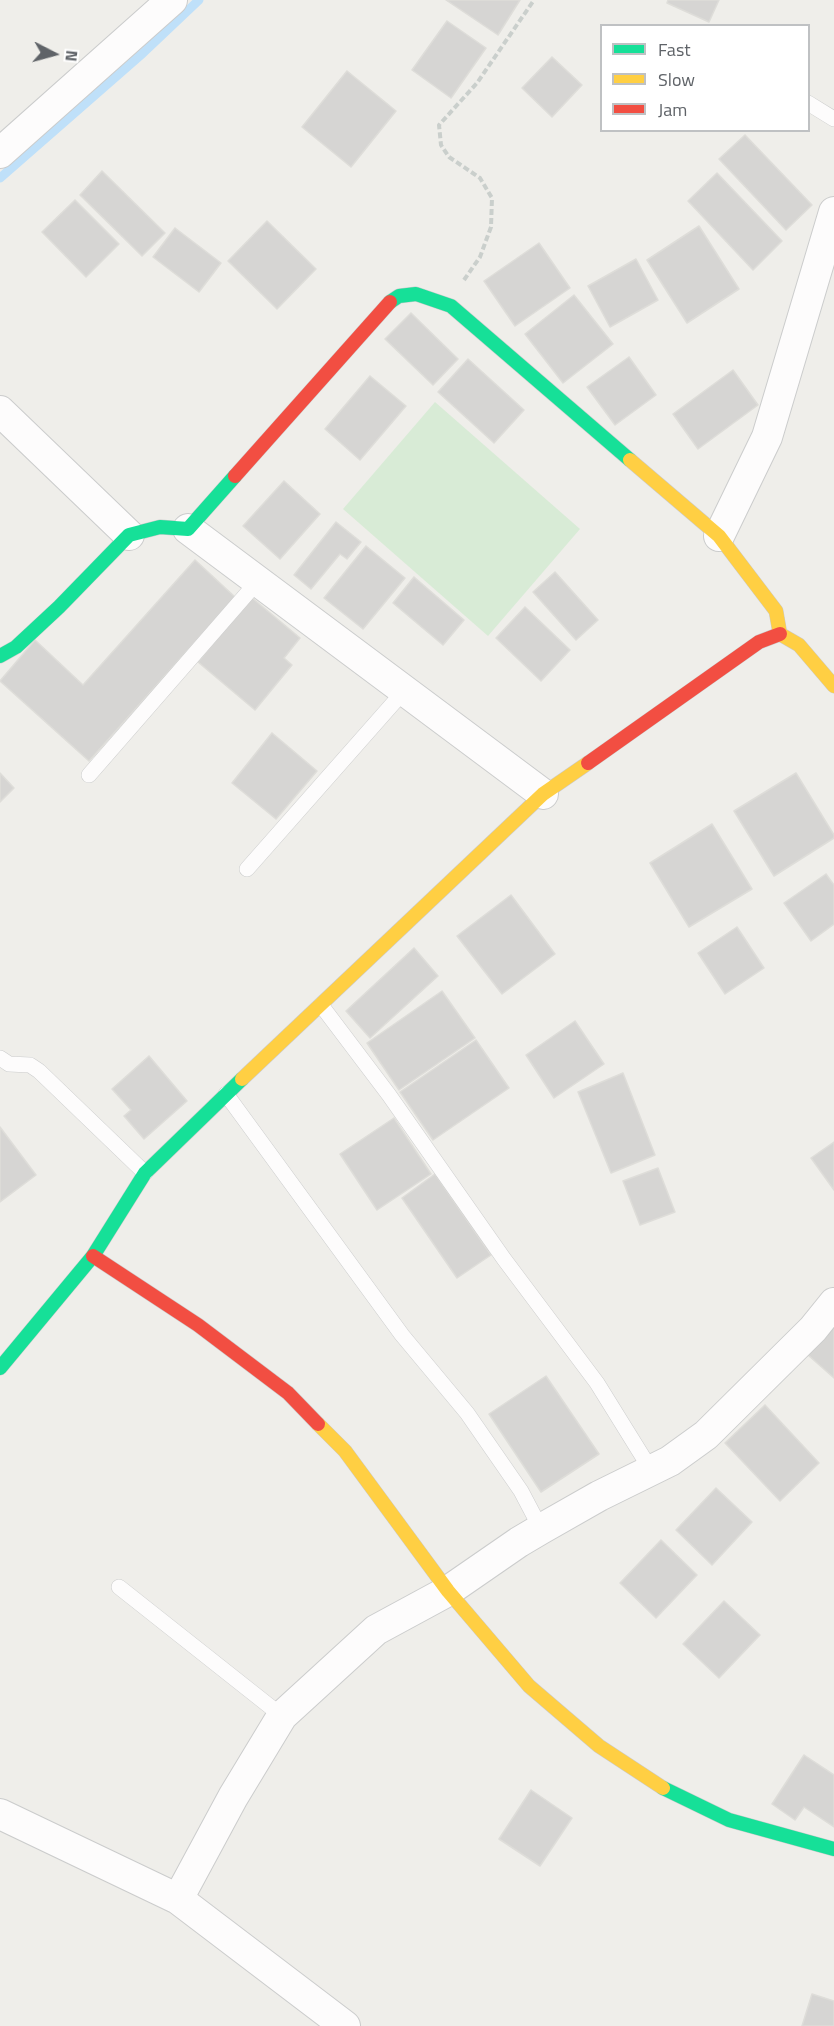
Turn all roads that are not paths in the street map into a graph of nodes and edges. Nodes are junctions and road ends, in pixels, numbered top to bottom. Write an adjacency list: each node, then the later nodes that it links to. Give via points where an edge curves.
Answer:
1 (172, 0): 4 (street)
2 (810, 104): 3 (lane)
3 (834, 119)
4 (0, 153)
5 (834, 212): 9 (street, via 767,436)
6 (0, 411): 8 (street)
7 (188, 529): 8 (street, via 160,527); 9 (street, via 386,305 399,296 417,294 451,306); 10 (street)
8 (129, 535): 12 (street, via 25,639)
9 (719, 536): 11 (street, via 776,611)
10 (258, 581): 14 (street); 15 (lane)
11 (780, 634): 13 (street, via 799,645); 16 (street, via 759,642)
12 (0, 656)
13 (834, 686)
14 (404, 691): 16 (street); 17 (lane)
15 (89, 775)
16 (543, 794): 18 (street)
17 (247, 868)
18 (321, 1005): 20 (street); 25 (lane, via 597,1383)
19 (0, 1058): 21 (lane, via 39,1071)
20 (226, 1094): 21 (street); 26 (lane, via 402,1335 467,1413 521,1491)
21 (145, 1173): 22 (street)
22 (93, 1256): 24 (street); 28 (street, via 198,1325 288,1393 345,1451)
23 (834, 1303): 25 (street, via 813,1329 706,1435)
24 (0, 1368)
25 (651, 1470): 26 (street)
26 (541, 1529): 28 (street)
27 (119, 1587): 29 (lane)
28 (448, 1591): 29 (street, via 376,1630); 31 (street, via 529,1686 599,1746 661,1787 729,1820)
29 (282, 1716): 32 (street)
30 (0, 1814): 32 (street)
31 (834, 1849)
32 (178, 1899): 33 (street)
33 (345, 2026)

